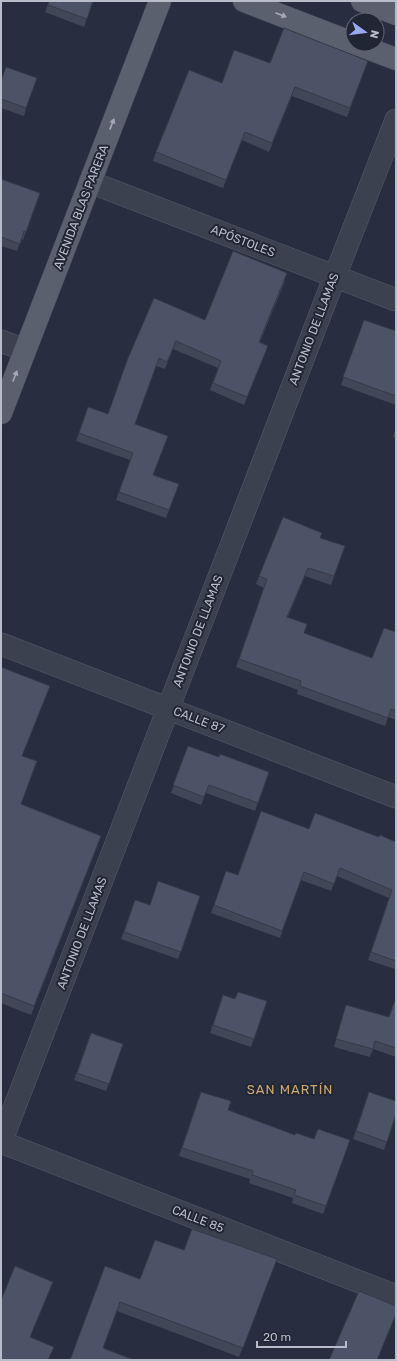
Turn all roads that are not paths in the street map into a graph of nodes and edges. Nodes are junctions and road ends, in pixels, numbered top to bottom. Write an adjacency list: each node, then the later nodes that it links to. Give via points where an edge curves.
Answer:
1 (160, 1): 9 (main road, AVENIDA BLAS PARERA, one-way to 1)
2 (244, 1): 5 (main road, one-way to 5)
3 (362, 1): 4 (main road)
4 (396, 14)
5 (345, 40)
6 (377, 52): 7 (main road)
7 (396, 59)
8 (396, 120): 10 (street, ANTONIO DE LLAMAS)
9 (90, 182): 10 (street, APÓSTOLES); 13 (main road, AVENIDA BLAS PARERA)
10 (335, 276): 11 (street, APÓSTOLES); 16 (street, ANTONIO DE LLAMAS)
11 (396, 300)
12 (1, 341): 13 (street)
13 (25, 350): 14 (main road, AVENIDA BLAS PARERA, one-way to 13)
14 (1, 413)
15 (1, 644): 16 (street, CALLE 87)
16 (168, 708): 17 (street, CALLE 87); 18 (street, ANTONIO DE LLAMAS)
17 (396, 797)
18 (1, 1142): 19 (street, CALLE 85)
19 (396, 1296)

